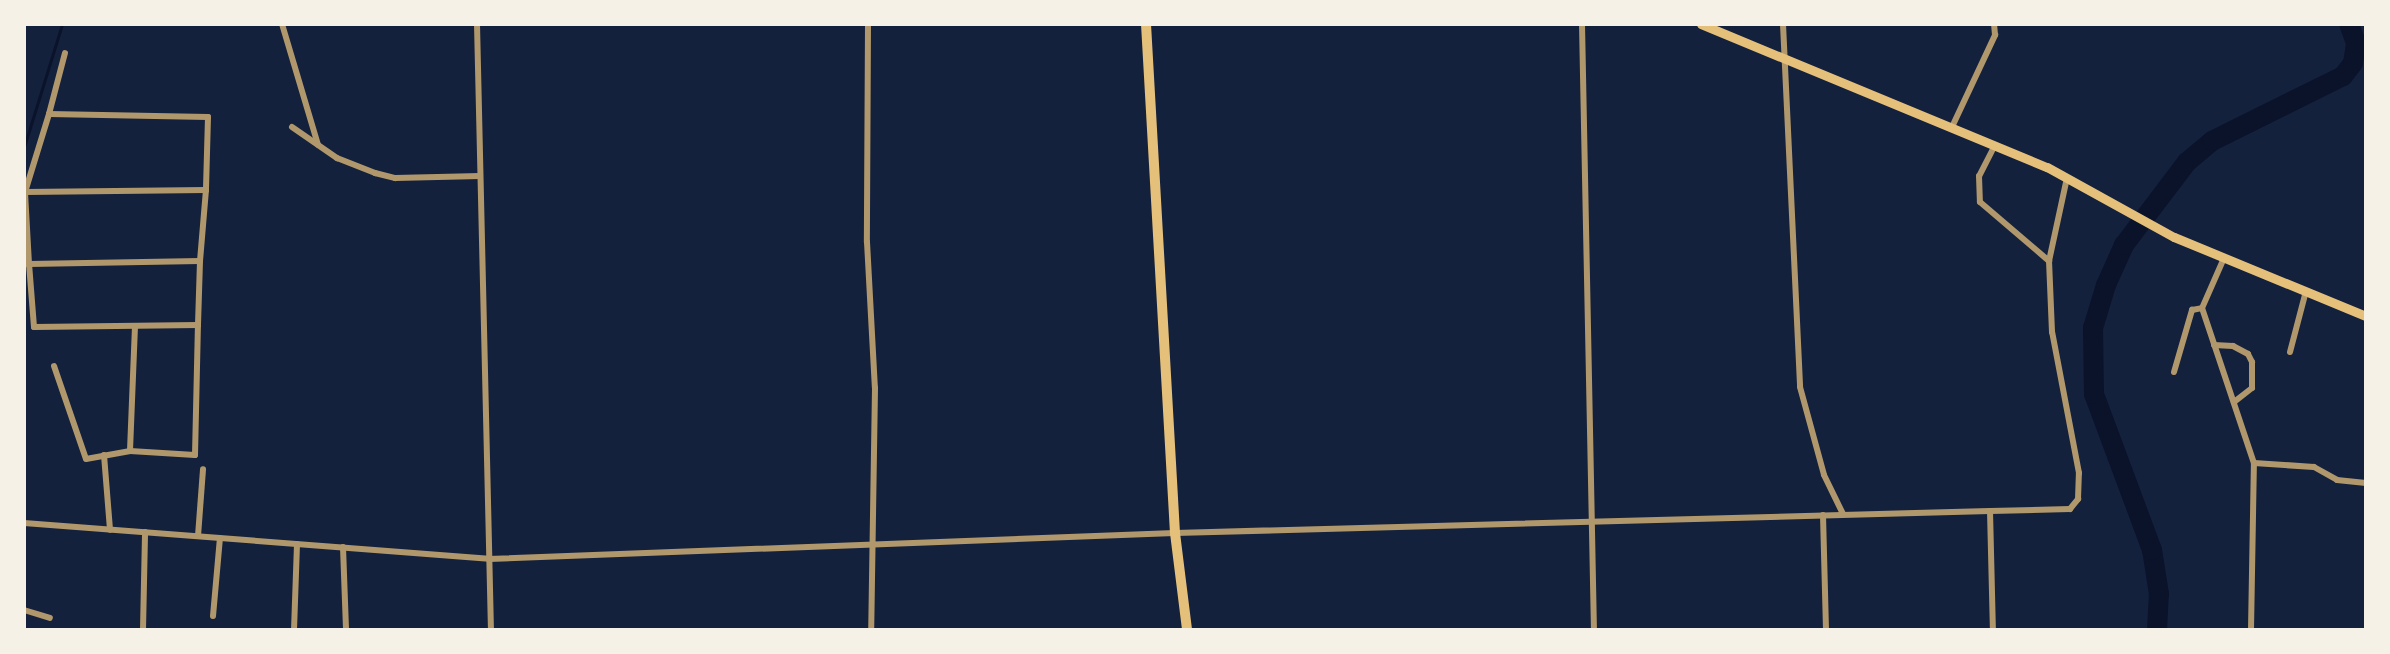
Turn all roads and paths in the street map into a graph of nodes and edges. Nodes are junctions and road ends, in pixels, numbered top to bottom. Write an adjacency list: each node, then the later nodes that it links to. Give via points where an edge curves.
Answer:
1 (282, 24): 14 (street)
2 (477, 24): 17 (street)
3 (868, 24): 50 (street, via 866,227 875,388)
4 (1146, 24): 47 (main road)
5 (1582, 24): 43 (street)
6 (1701, 24): 10 (main road)
7 (1783, 24): 10 (street)
8 (1994, 24): 13 (street, via 1995,35)
9 (65, 53): 11 (street)
10 (1783, 57): 13 (main road); 41 (street, via 1800,387 1824,475)
11 (49, 114): 16 (street); 19 (street, via 208,117)
12 (292, 127): 14 (street)
13 (1952, 127): 15 (main road)
14 (318, 145): 17 (street, via 337,158 395,178)
15 (1995, 145): 18 (main road); 23 (street, via 1979,176 1980,202)
16 (27, 165): 20 (street)
17 (480, 176): 53 (street)
18 (2067, 178): 21 (main road); 23 (street)
19 (206, 190): 20 (street); 22 (street)
20 (25, 192): 24 (street)
21 (2224, 258): 25 (main road); 26 (street)
22 (200, 261): 24 (street); 28 (street)
23 (2049, 261): 40 (street, via 2052,332 2079,473 2078,499 2070,509)
24 (27, 264): 29 (street, via 34,327)
25 (2306, 291): 27 (main road); 31 (street)
26 (2202, 308): 30 (street); 33 (street, via 2192,310)
27 (2366, 316)
28 (198, 325): 29 (street); 35 (street, via 195,455)
29 (135, 326): 35 (street)
30 (2214, 345): 34 (street); 34 (street, via 2233,346 2252,362 2252,388)
31 (2290, 352)
32 (54, 366): 36 (street, via 86,459)
33 (2174, 372)
34 (2234, 402): 37 (street)
35 (130, 451): 36 (street)
36 (104, 455): 45 (street)
37 (2254, 463): 39 (street, via 2314,467 2337,480); 66 (street)
38 (203, 469): 48 (street)
39 (2366, 483)
40 (1990, 511): 41 (street); 65 (street)
41 (1843, 514): 42 (street)
42 (1823, 515): 43 (street); 64 (street)
43 (1591, 522): 47 (street); 63 (street)
44 (24, 523): 45 (street)
45 (110, 530): 46 (street)
46 (145, 532): 48 (street); 57 (street)
47 (1175, 533): 50 (street); 62 (main road)
48 (198, 536): 49 (street)
49 (220, 538): 51 (street); 55 (street)
50 (869, 543): 53 (street); 61 (street)
51 (297, 544): 52 (street); 58 (street)
52 (343, 547): 53 (street); 59 (street)
53 (489, 559): 60 (street)
54 (24, 610): 56 (street)
55 (213, 616)
56 (50, 618)
57 (143, 630)
58 (294, 630)
59 (346, 630)
60 (491, 630)
61 (871, 630)
62 (1187, 630)
63 (1594, 630)
64 (1826, 630)
65 (1993, 630)
66 (2251, 630)

